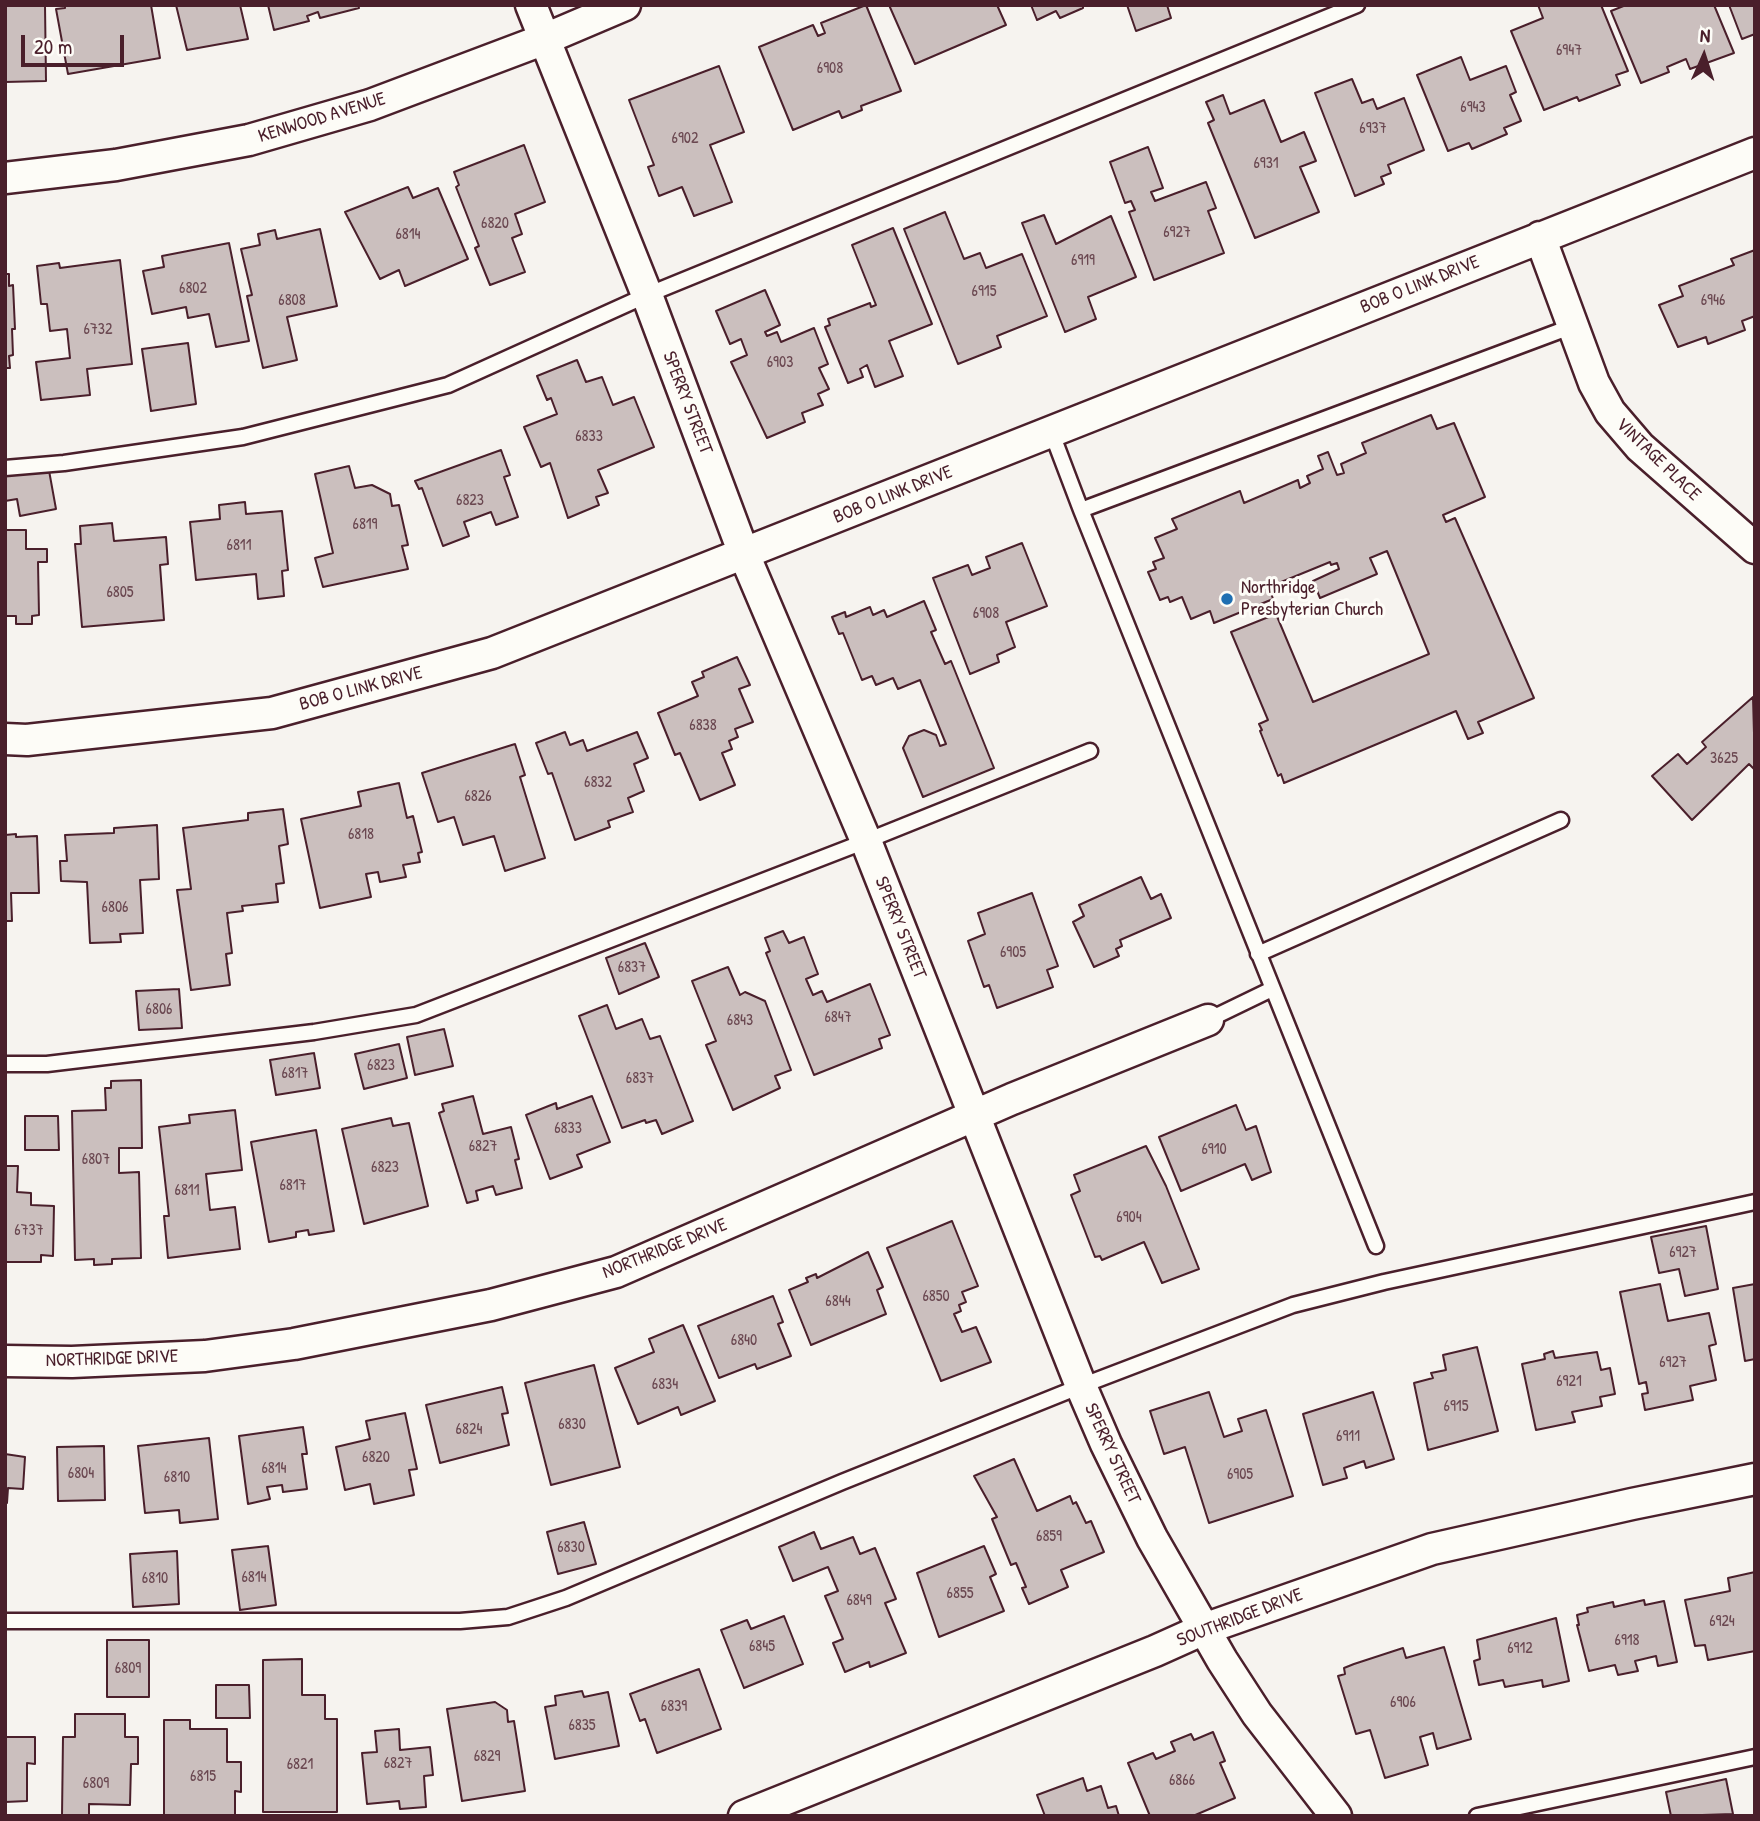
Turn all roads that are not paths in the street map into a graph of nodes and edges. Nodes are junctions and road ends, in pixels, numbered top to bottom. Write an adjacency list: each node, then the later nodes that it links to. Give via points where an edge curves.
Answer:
1 (531, 5): 4 (street, SPERRY STREET)
2 (625, 5): 4 (street, KENWOOD AVENUE)
3 (1357, 5): 8 (lane)
4 (545, 39): 6 (street, KENWOOD AVENUE, via 370,105 249,140 116,165); 8 (street, SPERRY STREET)
5 (1755, 153): 7 (street, BOB O LINK DRIVE)
6 (5, 178)
7 (1540, 237): 9 (street, VINTAGE PLACE); 10 (street, BOB O LINK DRIVE)
8 (647, 295): 11 (lane, via 448,385 243,437); 14 (street, SPERRY STREET)
9 (1573, 326): 12 (lane); 13 (street, VINTAGE PLACE, via 1610,412 1640,447)
10 (1051, 431): 12 (lane); 14 (street, BOB O LINK DRIVE)
11 (5, 468)
12 (1081, 510): 19 (lane)
13 (1755, 548)
14 (744, 554): 15 (street, BOB O LINK DRIVE, via 492,653 272,713); 18 (street, SPERRY STREET)
15 (5, 739)
16 (1090, 751): 18 (lane)
17 (1561, 820): 19 (lane)
18 (866, 841): 22 (lane, via 416,1015 47,1064); 23 (street, SPERRY STREET)
19 (1258, 954): 20 (lane)
20 (1272, 989): 21 (lane); 25 (lane)
21 (1208, 1020): 23 (street, NORTHRIDGE DRIVE)
22 (5, 1064)
23 (975, 1114): 26 (street, NORTHRIDGE DRIVE, via 616,1272 503,1302 294,1344 205,1356); 27 (street, SPERRY STREET)
24 (1755, 1202): 27 (lane, via 1293,1305)
25 (1376, 1246)
26 (5, 1361)
27 (1081, 1386): 29 (lane, via 566,1598 508,1617 460,1621); 30 (street, SPERRY STREET, via 1152,1538)
28 (1755, 1479): 30 (street, SOUTHRIDGE DRIVE, via 1432,1549)
29 (5, 1621)
30 (1204, 1629): 32 (street, SOUTHRIDGE DRIVE); 33 (street, SPERRY STREET, via 1256,1714)
31 (1755, 1757): 34 (lane)
32 (744, 1816)
33 (1336, 1816)
34 (1477, 1816)

